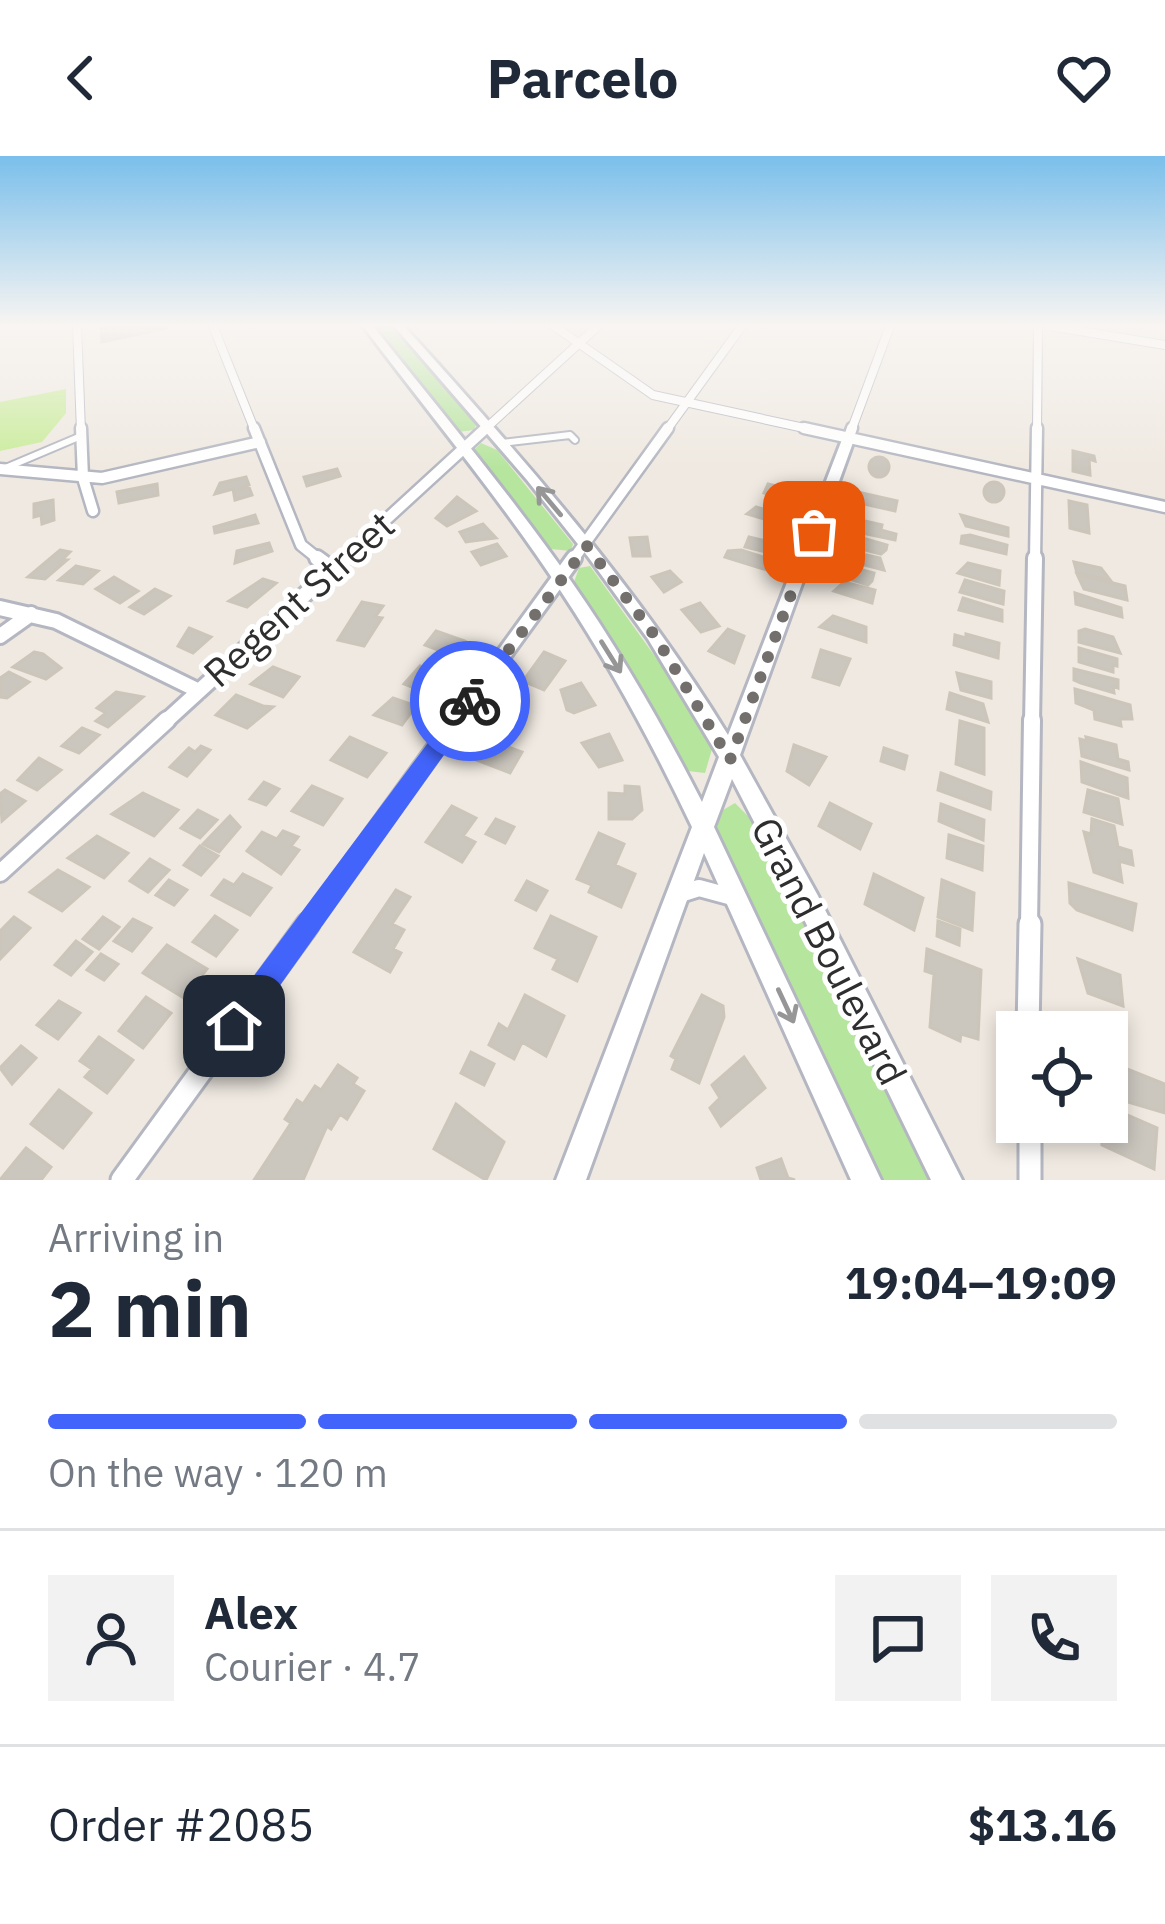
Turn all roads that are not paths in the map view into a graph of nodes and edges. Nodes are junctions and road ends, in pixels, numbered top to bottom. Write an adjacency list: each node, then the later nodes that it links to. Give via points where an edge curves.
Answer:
1 (79, 374): 12 (street)
2 (232, 374): 15 (street)
3 (405, 374): 16 (street, Grand Boulevard)
4 (441, 374): 11 (street, Grand Boulevard)
5 (551, 374): 11 (street, Regent Street)
6 (621, 374): 10 (street, via 653,395)
7 (707, 374): 10 (street)
8 (872, 374): 13 (street)
9 (1036, 374): 18 (street)
10 (686, 403): 13 (street); 22 (street)
11 (494, 434): 14 (lane); 16 (street, Regent Street); 22 (street, Grand Boulevard, one-way to 11)
12 (81, 436): 17 (lane); 19 (street)
13 (848, 436): 18 (street); 29 (street)
14 (574, 440)
15 (260, 442): 19 (street); 23 (street, via 301,544)
16 (463, 449): 23 (street, Regent Street); 24 (street, Grand Boulevard)
17 (1, 469): 19 (street)
18 (1033, 477): 20 (street); 34 (street)
19 (83, 478): 21 (street)
20 (1165, 507)
21 (93, 511)
22 (587, 546): 24 (street); 29 (street, Grand Boulevard, via 655,636)
23 (332, 569): 28 (street, Regent Street)
24 (561, 577): 30 (street, Grand Boulevard, one-way to 30); 36 (street)
25 (0, 608): 26 (street)
26 (31, 614): 27 (street); 28 (street)
27 (0, 636)
28 (199, 691): 31 (street, Regent Street)
29 (730, 760): 30 (street); 39 (street, Grand Boulevard)
30 (704, 827): 32 (street); 33 (street, Grand Boulevard)
31 (0, 873)
32 (680, 893): 33 (street, via 700,888); 37 (street)
33 (736, 898): 38 (street, Grand Boulevard, one-way to 38)
34 (1028, 1011)
35 (1030, 1143): 40 (street)
36 (122, 1180)
37 (571, 1180)
38 (866, 1180)
39 (947, 1180)
40 (1030, 1180)

